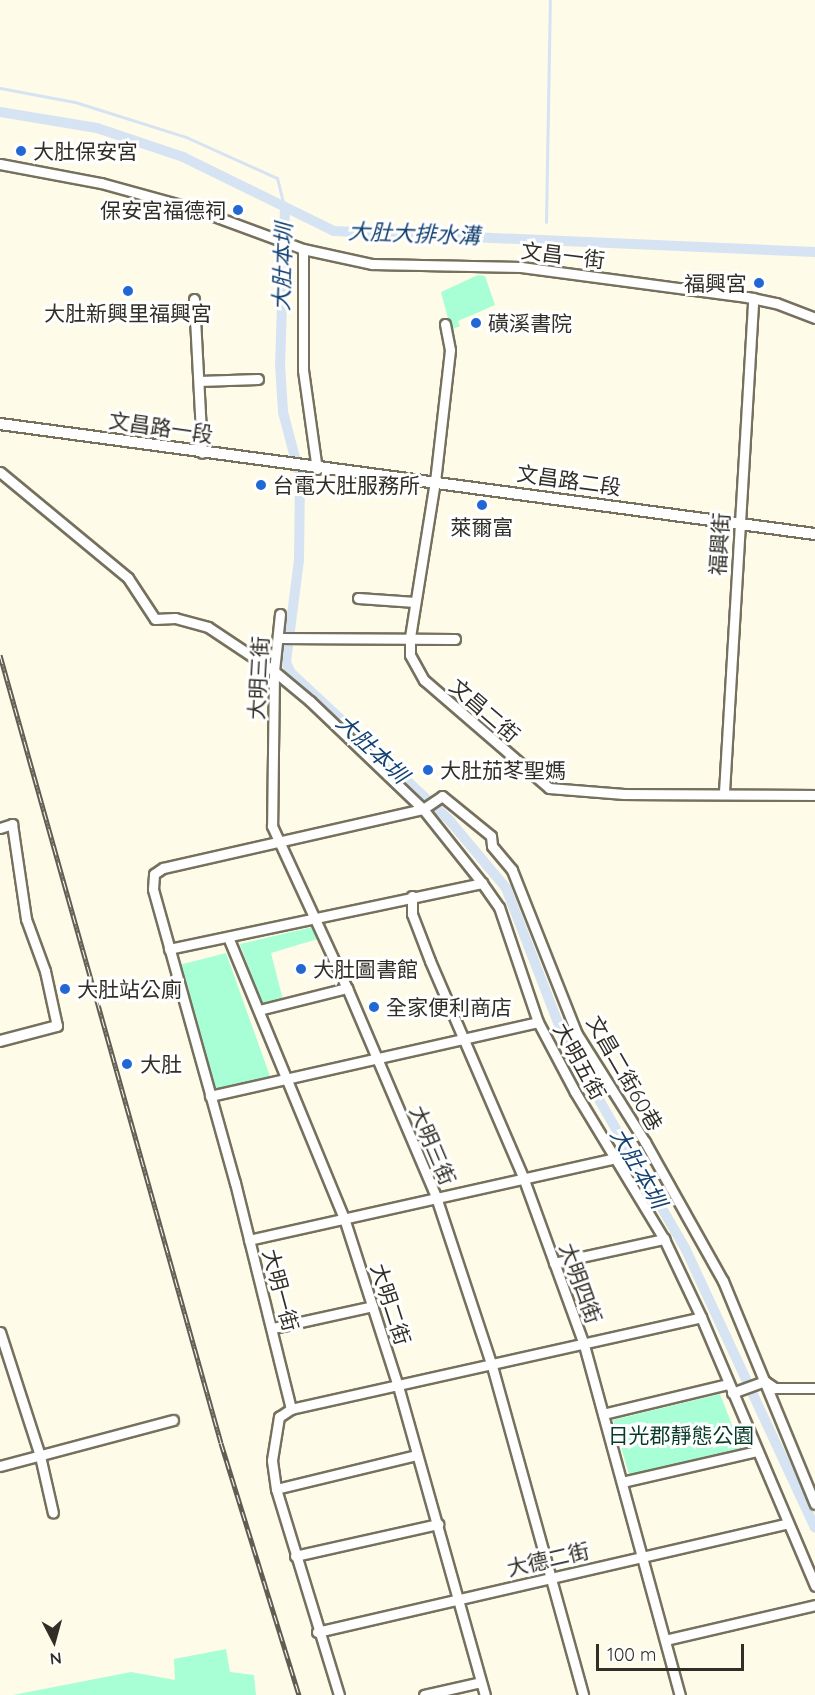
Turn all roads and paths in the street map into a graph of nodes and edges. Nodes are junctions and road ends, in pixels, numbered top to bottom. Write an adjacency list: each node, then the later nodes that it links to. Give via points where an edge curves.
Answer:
1 (0, 164): 2 (street, 文昌一街, via 122,189 195,209)
2 (303, 249): 3 (street, 文昌一街, via 372,264 521,267); 11 (street, via 303,370)
3 (753, 298): 5 (street, 文昌一街); 14 (street, 福興街)
4 (194, 299): 8 (street)
5 (815, 318)
6 (445, 324): 13 (street, 文昌二街, via 450,350)
7 (258, 379): 8 (street)
8 (199, 381): 10 (street)
9 (0, 424): 10 (street, 文昌路一段)
10 (202, 453): 11 (street, 文昌路一段)
11 (317, 469): 13 (street, 文昌路二段)
12 (0, 472): 22 (street, 大明五街, via 128,578 155,619 175,618 208,627)
13 (435, 481): 14 (street, 文昌路二段); 17 (street, 文昌二街)
14 (738, 524): 15 (street, 文昌路二段); 23 (street, 福興街)
15 (815, 534)
16 (358, 598): 17 (street)
17 (416, 602): 19 (street, 文昌二街)
18 (280, 614): 20 (street, 大明三街)
19 (410, 637): 20 (street); 21 (street); 23 (street, 文昌二街, via 410,655 424,680 549,788 624,794)
20 (278, 638): 22 (street, 大明三街)
21 (455, 639)
22 (274, 671): 25 (street, 大明五街); 27 (street, 大明三街, via 272,826)
23 (724, 792): 24 (street, 文昌二街)
24 (815, 795)
25 (423, 809): 27 (street); 28 (street, 大明五街); 55 (street, 文昌二街60巷, via 442,796 491,836 492,846 512,870 577,1034 645,1143 723,1281)
26 (0, 828): 36 (street, via 12,824 26,919 45,971)
27 (279, 843): 30 (street, 大明三街); 32 (street, 大明一街, via 163,868 154,874 153,889)
28 (482, 883): 29 (street); 35 (street, 大明五街, via 499,907)
29 (412, 896): 30 (street); 37 (street, 大明四街, via 412,914)
30 (316, 919): 31 (street); 33 (street, 大明三街)
31 (228, 937): 32 (street); 34 (street, 大明二街)
32 (169, 949): 41 (street, 大明一街)
33 (347, 988): 34 (street); 39 (street, 大明三街)
34 (259, 1010): 40 (street, 大明二街)
35 (538, 1022): 37 (street); 42 (street, 大明五街)
36 (57, 1026): 38 (street)
37 (463, 1040): 39 (street); 43 (street, 大明四街)
38 (0, 1041)
39 (377, 1057): 40 (street); 44 (street, 大明三街)
40 (285, 1080): 41 (street); 45 (street, 大明二街)
41 (210, 1096): 47 (street, 大明一街)
42 (616, 1158): 43 (street); 46 (street, 大明五街)
43 (523, 1177): 44 (street); 48 (street, 大明四街)
44 (436, 1197): 45 (street); 54 (street, 大明三街)
45 (344, 1218): 47 (street); 49 (street, 大明二街)
46 (663, 1239): 48 (street); 50 (street, 大明五街)
47 (249, 1240): 51 (street, 大明一街)
48 (554, 1263): 53 (street, 大明四街)
49 (373, 1306): 51 (street); 57 (street, 大明二街)
50 (701, 1317): 53 (street); 56 (street, 大明五街)
51 (273, 1328): 60 (street, 大明一街)
52 (0, 1332): 65 (street)
53 (584, 1345): 54 (street); 61 (street, 大明四街)
54 (492, 1366): 57 (street); 75 (street, 大明三街)
55 (765, 1381): 58 (street, via 775,1388); 59 (street); 69 (street, 文昌二街60巷)
56 (728, 1383): 59 (street, 大明五街); 61 (street)
57 (398, 1386): 60 (street); 64 (street, 大明二街)
58 (815, 1388)
59 (732, 1393): 63 (street, 大明五街)
60 (291, 1409): 68 (street, via 276,1424 272,1460)
61 (603, 1414): 67 (street, 大明四街)
62 (173, 1420): 65 (street)
63 (757, 1451): 67 (street); 71 (street, 大明五街)
64 (417, 1455): 68 (street); 72 (street, 大明二街)
65 (40, 1456): 66 (street); 70 (street)
66 (0, 1466)
67 (622, 1482): 74 (street, 大明四街)
68 (276, 1489): 73 (street)
69 (815, 1504)
70 (53, 1513)
71 (788, 1523): 74 (street, 大德二街); 76 (street, 大明五街)
72 (438, 1524): 73 (street); 77 (street, 大明二街)
73 (295, 1556): 79 (street)
74 (641, 1556): 75 (street, 大德二街); 80 (street, 大明四街)
75 (551, 1576): 77 (street, 大德二街); 85 (street, 大明三街)
76 (815, 1586)
77 (459, 1598): 79 (street, 大德二街); 81 (street, 大明二街)
78 (815, 1605): 80 (street)
79 (317, 1632): 82 (street)
80 (665, 1640): 86 (street, 大明四街)
81 (481, 1682): 83 (street); 84 (street, 大明二街)
82 (339, 1695)
83 (424, 1695)
84 (485, 1695)
85 (583, 1695)
86 (681, 1695)

